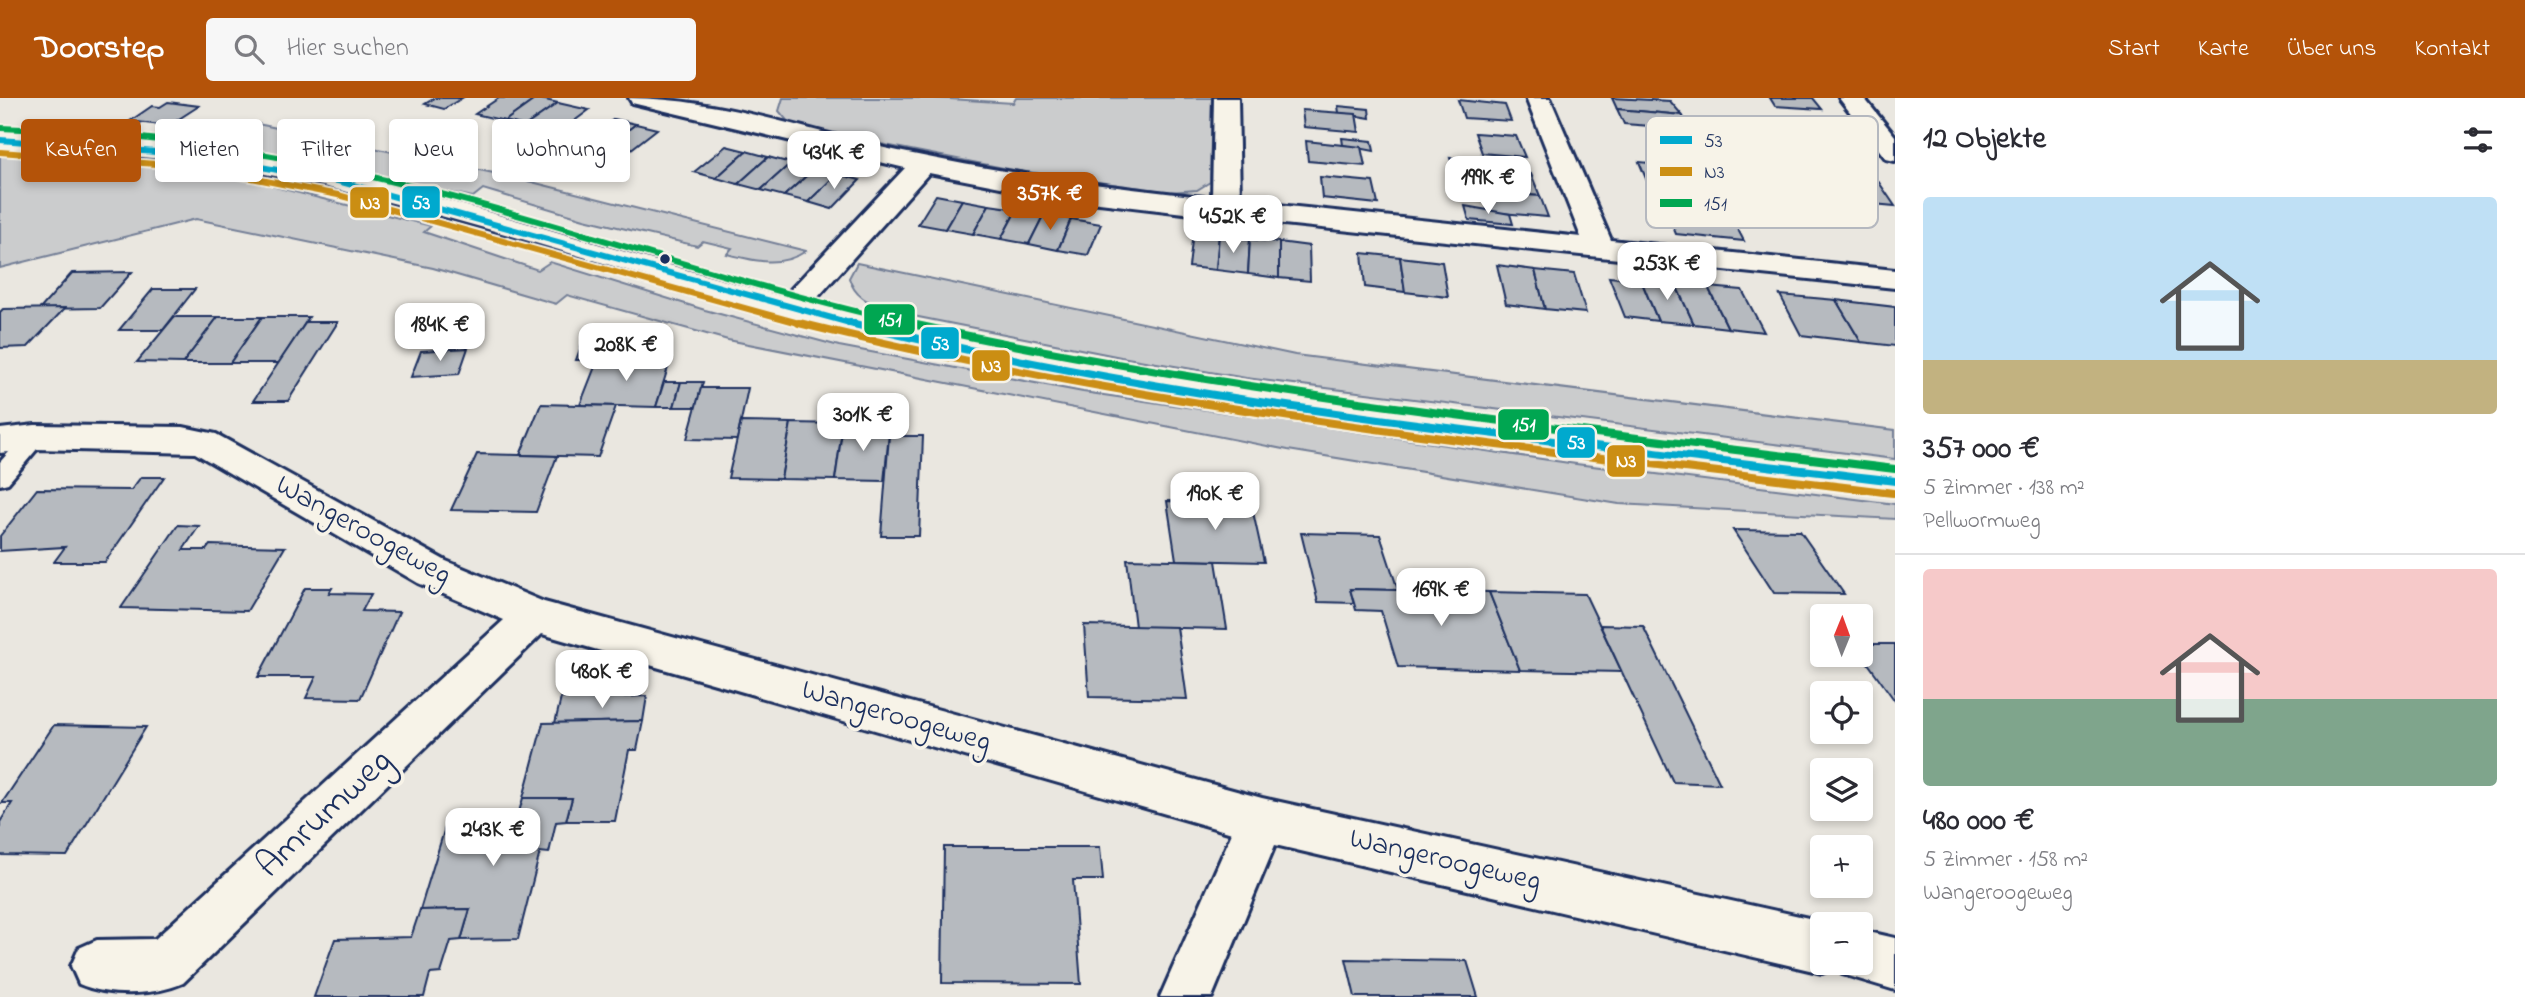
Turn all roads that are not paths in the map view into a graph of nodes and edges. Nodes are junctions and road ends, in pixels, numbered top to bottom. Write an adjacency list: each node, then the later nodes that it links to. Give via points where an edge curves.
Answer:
1 (641, 98): 7 (street)
2 (1226, 98): 12 (street)
3 (1538, 98): 13 (street)
4 (1851, 98): 6 (street)
5 (769, 99): 7 (street)
6 (1865, 116)
7 (740, 122): 11 (street)
8 (1878, 132): 10 (street)
9 (0, 140): 15 (street, via 173,153 294,172)
10 (1895, 153)
11 (923, 164): 12 (street, via 1057,190); 15 (street)
12 (1226, 210): 13 (street)
13 (1600, 249): 14 (street)
14 (1895, 279)
15 (790, 309): 18 (street, via 1160,385)
16 (17, 439): 17 (lane); 19 (street, Wangeroogeweg, via 183,439 204,443 432,572)
17 (0, 477)
18 (1895, 481)
19 (535, 616): 20 (street, Wangeroogeweg); 24 (street, Amrumweg, via 164,965)
20 (1262, 820): 21 (street, Wangeroogeweg); 25 (street)
21 (1810, 944)
22 (1873, 959): 23 (street)
23 (1895, 964)
24 (97, 966)
25 (1186, 997)

